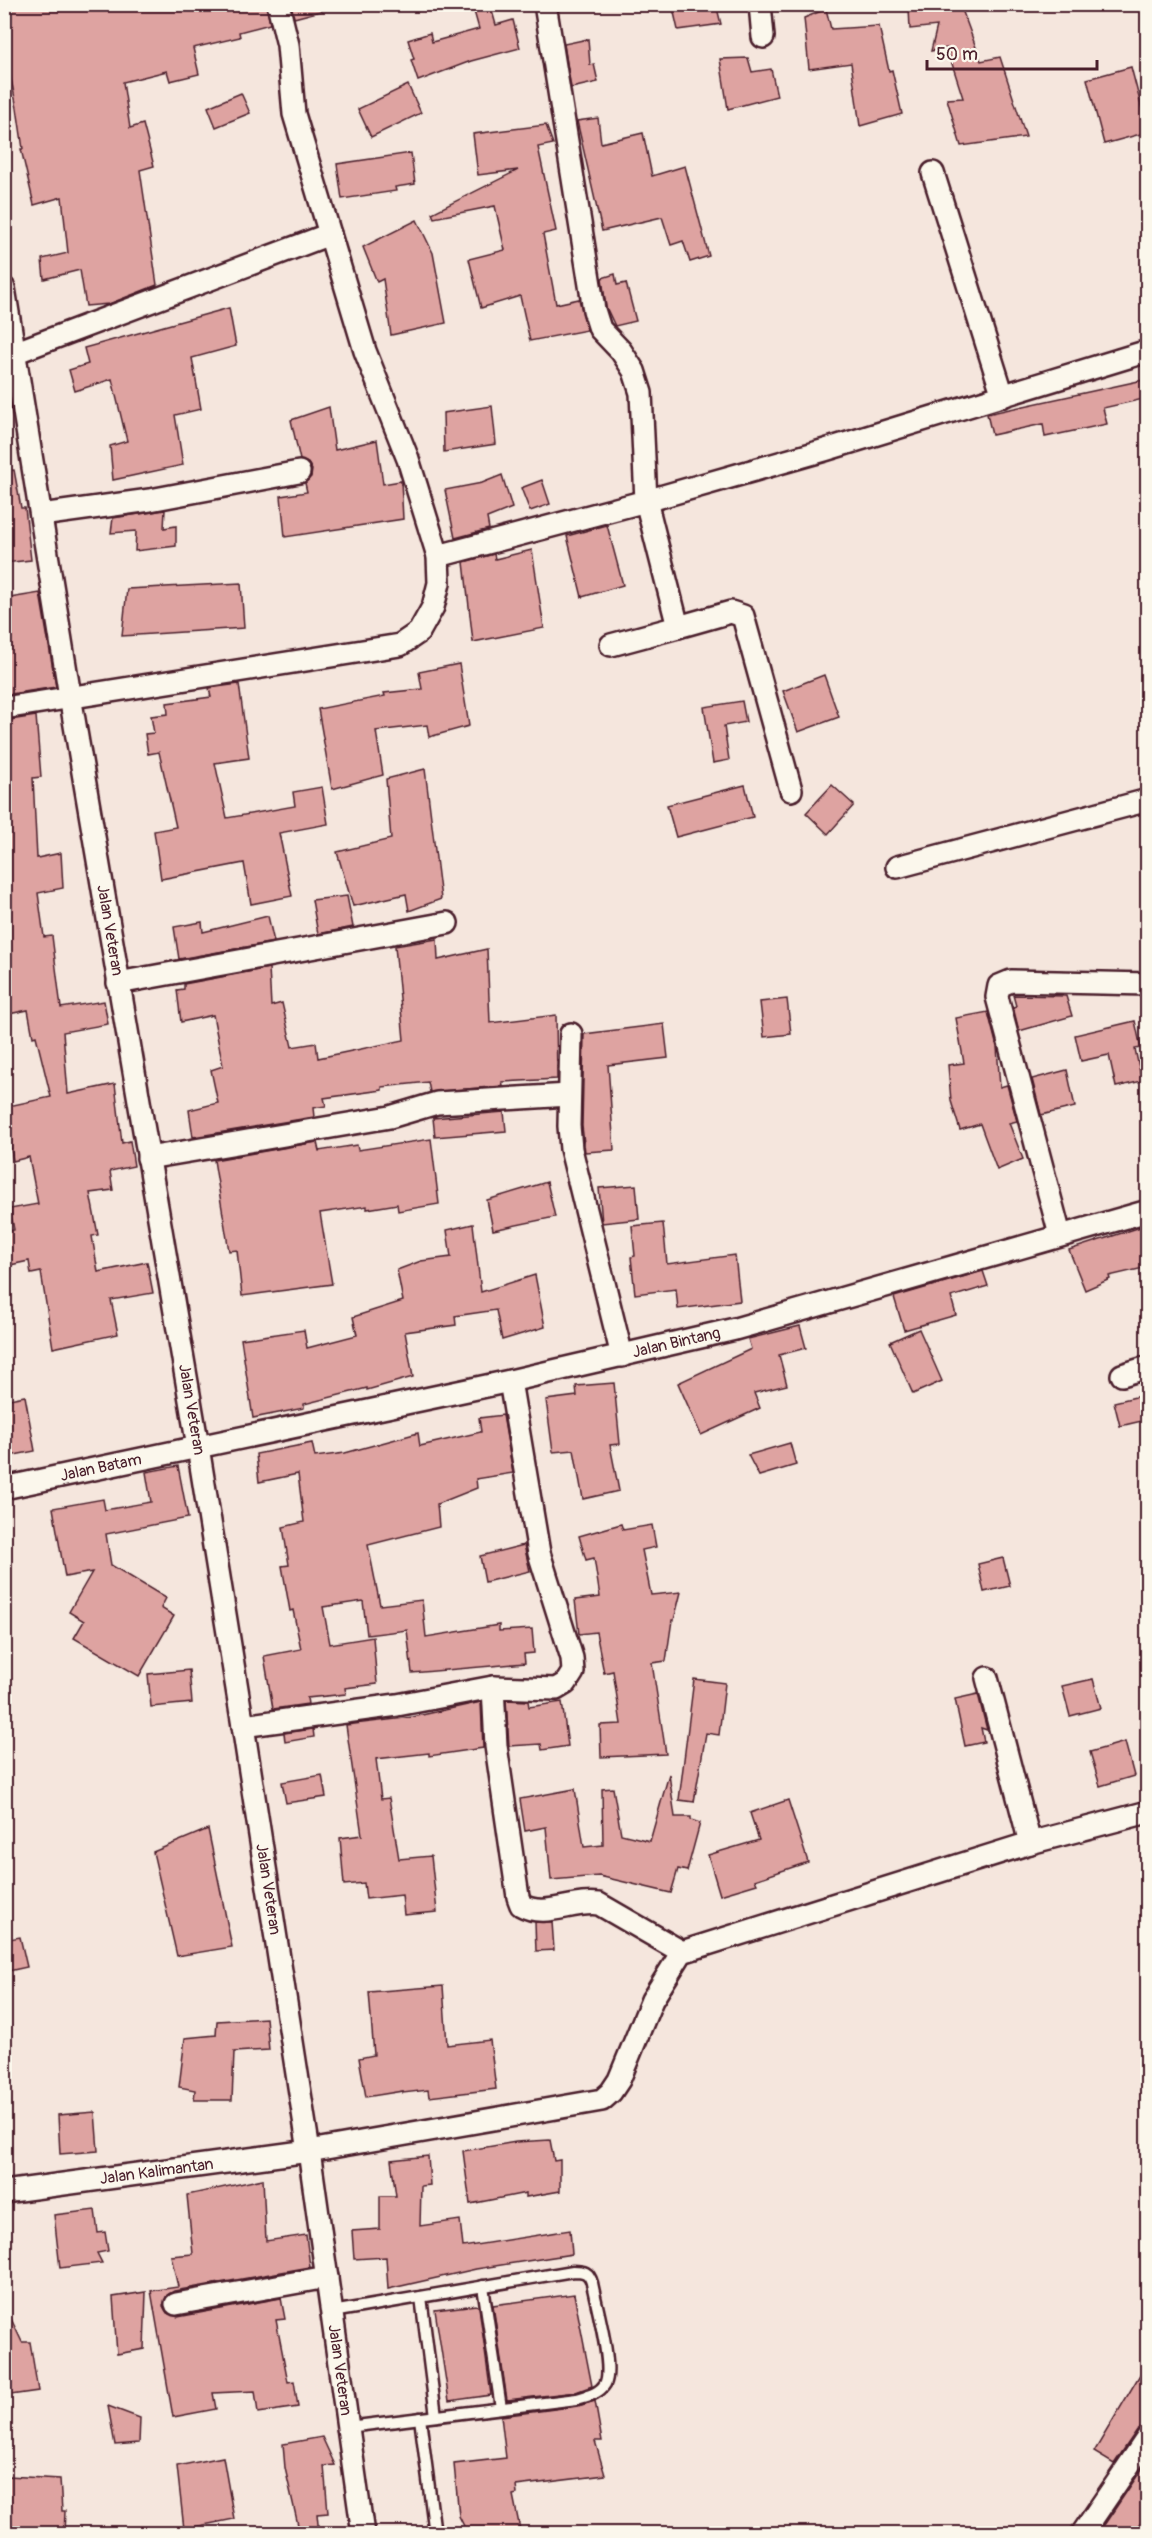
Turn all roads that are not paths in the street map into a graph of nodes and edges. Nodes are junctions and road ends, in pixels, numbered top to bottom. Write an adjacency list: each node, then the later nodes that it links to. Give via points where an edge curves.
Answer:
1 (278, 4): 6 (street, via 288,45 294,114)
2 (544, 4): 12 (street, via 596,320 634,371 641,393)
3 (760, 4): 4 (street)
4 (763, 37)
5 (933, 173): 10 (street)
6 (330, 234): 9 (street); 14 (street, via 365,351 408,459)
7 (4, 288): 9 (street, Jalan Veteran)
8 (1148, 351): 10 (street)
9 (14, 353): 13 (street, Jalan Veteran)
10 (1003, 396): 12 (street)
11 (298, 472): 13 (street, via 150,500)
12 (646, 501): 14 (street); 15 (street)
13 (41, 515): 17 (street, Jalan Veteran)
14 (438, 556): 17 (street, via 439,583 433,607 419,632 400,645)
15 (678, 627): 16 (street); 19 (street, via 731,612 742,616)
16 (611, 645)
17 (70, 696): 18 (street); 23 (street, Jalan Veteran)
18 (4, 708)
19 (791, 790)
20 (1148, 800): 21 (street)
21 (897, 867)
22 (447, 923): 23 (street)
23 (118, 983): 27 (street, Jalan Veteran)
24 (1148, 984): 29 (street, via 1011,981 999,986 997,997)
25 (571, 1034): 26 (street)
26 (569, 1095): 27 (street, via 437,1103 390,1117); 30 (street, via 571,1149)
27 (148, 1158): 34 (street, Jalan Veteran)
28 (1148, 1211): 29 (street, Jalan Bintang)
29 (1060, 1235): 30 (street, Jalan Bintang, via 735,1329)
30 (622, 1356): 33 (street, Jalan Bintang)
31 (1148, 1367): 32 (street)
32 (1122, 1375)
33 (510, 1381): 34 (street, Jalan Bintang); 37 (street, via 537,1544 573,1672 556,1689)
34 (198, 1447): 35 (street, Jalan Batam); 38 (street, Jalan Veteran)
35 (4, 1488)
36 (987, 1678): 40 (street)
37 (493, 1687): 38 (street); 41 (street, via 496,1746 521,1905 542,1911 588,1902 599,1904)
38 (243, 1726): 42 (street, Jalan Veteran)
39 (1148, 1812): 40 (street)
40 (1030, 1843): 41 (street)
41 (682, 1953): 42 (street, Jalan Kalimantan, via 652,2000 619,2080 602,2100)
42 (309, 2151): 43 (street, Jalan Kalimantan); 44 (street, Jalan Veteran)
43 (4, 2192)
44 (327, 2277): 47 (street); 48 (street, Jalan Veteran)
45 (483, 2286): 46 (lane); 49 (lane); 49 (lane, via 584,2271 592,2283 609,2370 605,2384 596,2393)
46 (421, 2297): 48 (lane); 50 (lane)
47 (176, 2304)
48 (332, 2312): 52 (street, Jalan Veteran)
49 (501, 2408): 50 (lane)
50 (436, 2416): 51 (lane)
51 (420, 2418): 52 (lane); 55 (lane)
52 (348, 2427): 54 (street, Jalan Veteran)
53 (1148, 2437): 56 (street)
54 (363, 2534)
55 (435, 2534)
56 (1082, 2534)

